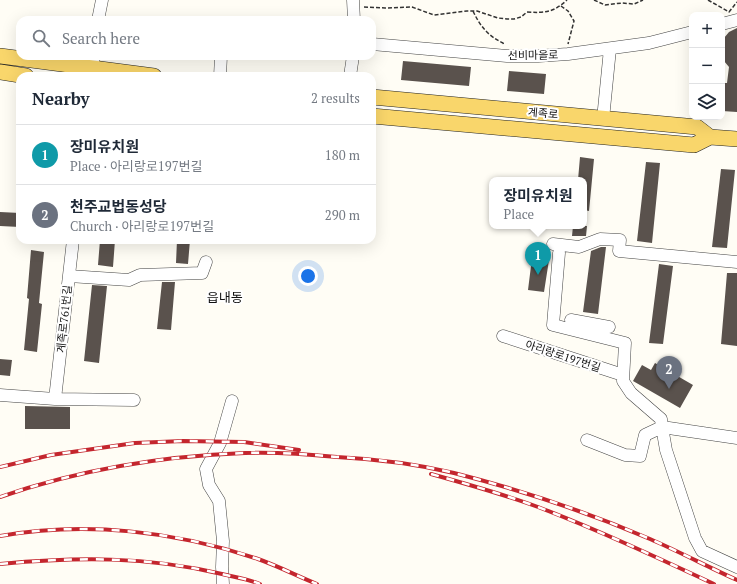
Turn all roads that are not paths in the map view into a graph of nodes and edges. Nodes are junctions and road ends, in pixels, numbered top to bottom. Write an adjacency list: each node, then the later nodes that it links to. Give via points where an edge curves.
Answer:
1 (102, 0): 3 (street)
2 (353, 4): 4 (street)
3 (99, 16)
4 (354, 16)
5 (737, 20): 6 (street)
6 (725, 23)
7 (689, 33): 9 (street, 선비마을로)
8 (376, 44): 9 (street, 선비마을로, via 507,56 568,54)
9 (610, 49): 23 (street)
10 (0, 56): 11 (main road)
11 (16, 58)
12 (33, 60): 15 (main road)
13 (221, 60): 18 (street)
14 (352, 60): 19 (street)
15 (92, 67): 17 (main road)
16 (0, 72): 20 (main road)
17 (126, 72)
18 (220, 72)
19 (351, 72)
20 (16, 74)
21 (376, 98): 23 (main road, 계족로)
22 (376, 116): 24 (main road, 계족로, via 694,145)
23 (603, 118): 24 (main road, 계족로, via 697,127)
24 (710, 137): 25 (main road, 계족로)
25 (737, 139)
26 (73, 244): 29 (street, 계족로761번길)
27 (206, 262): 29 (street, via 202,273 140,275 129,280)
28 (737, 262): 33 (street, via 619,251 620,240 600,239 578,247 556,249 553,325 625,343)
29 (69, 276): 35 (street, 계족로761번길)
30 (571, 320): 31 (street)
31 (609, 327)
32 (503, 336): 33 (street, 아리랑로197번길)
33 (623, 375): 38 (street, via 623,381 631,393 661,419)
34 (0, 395): 35 (street)
35 (55, 399): 36 (street)
36 (134, 400)
37 (232, 401): 42 (street, via 220,443 206,469 209,486 219,501 223,541)
38 (662, 428): 39 (street); 40 (street, via 645,435 640,456 625,455); 41 (street, via 666,450 695,538 702,551)
39 (737, 438)
40 (587, 440)
41 (737, 567)
42 (223, 584)

